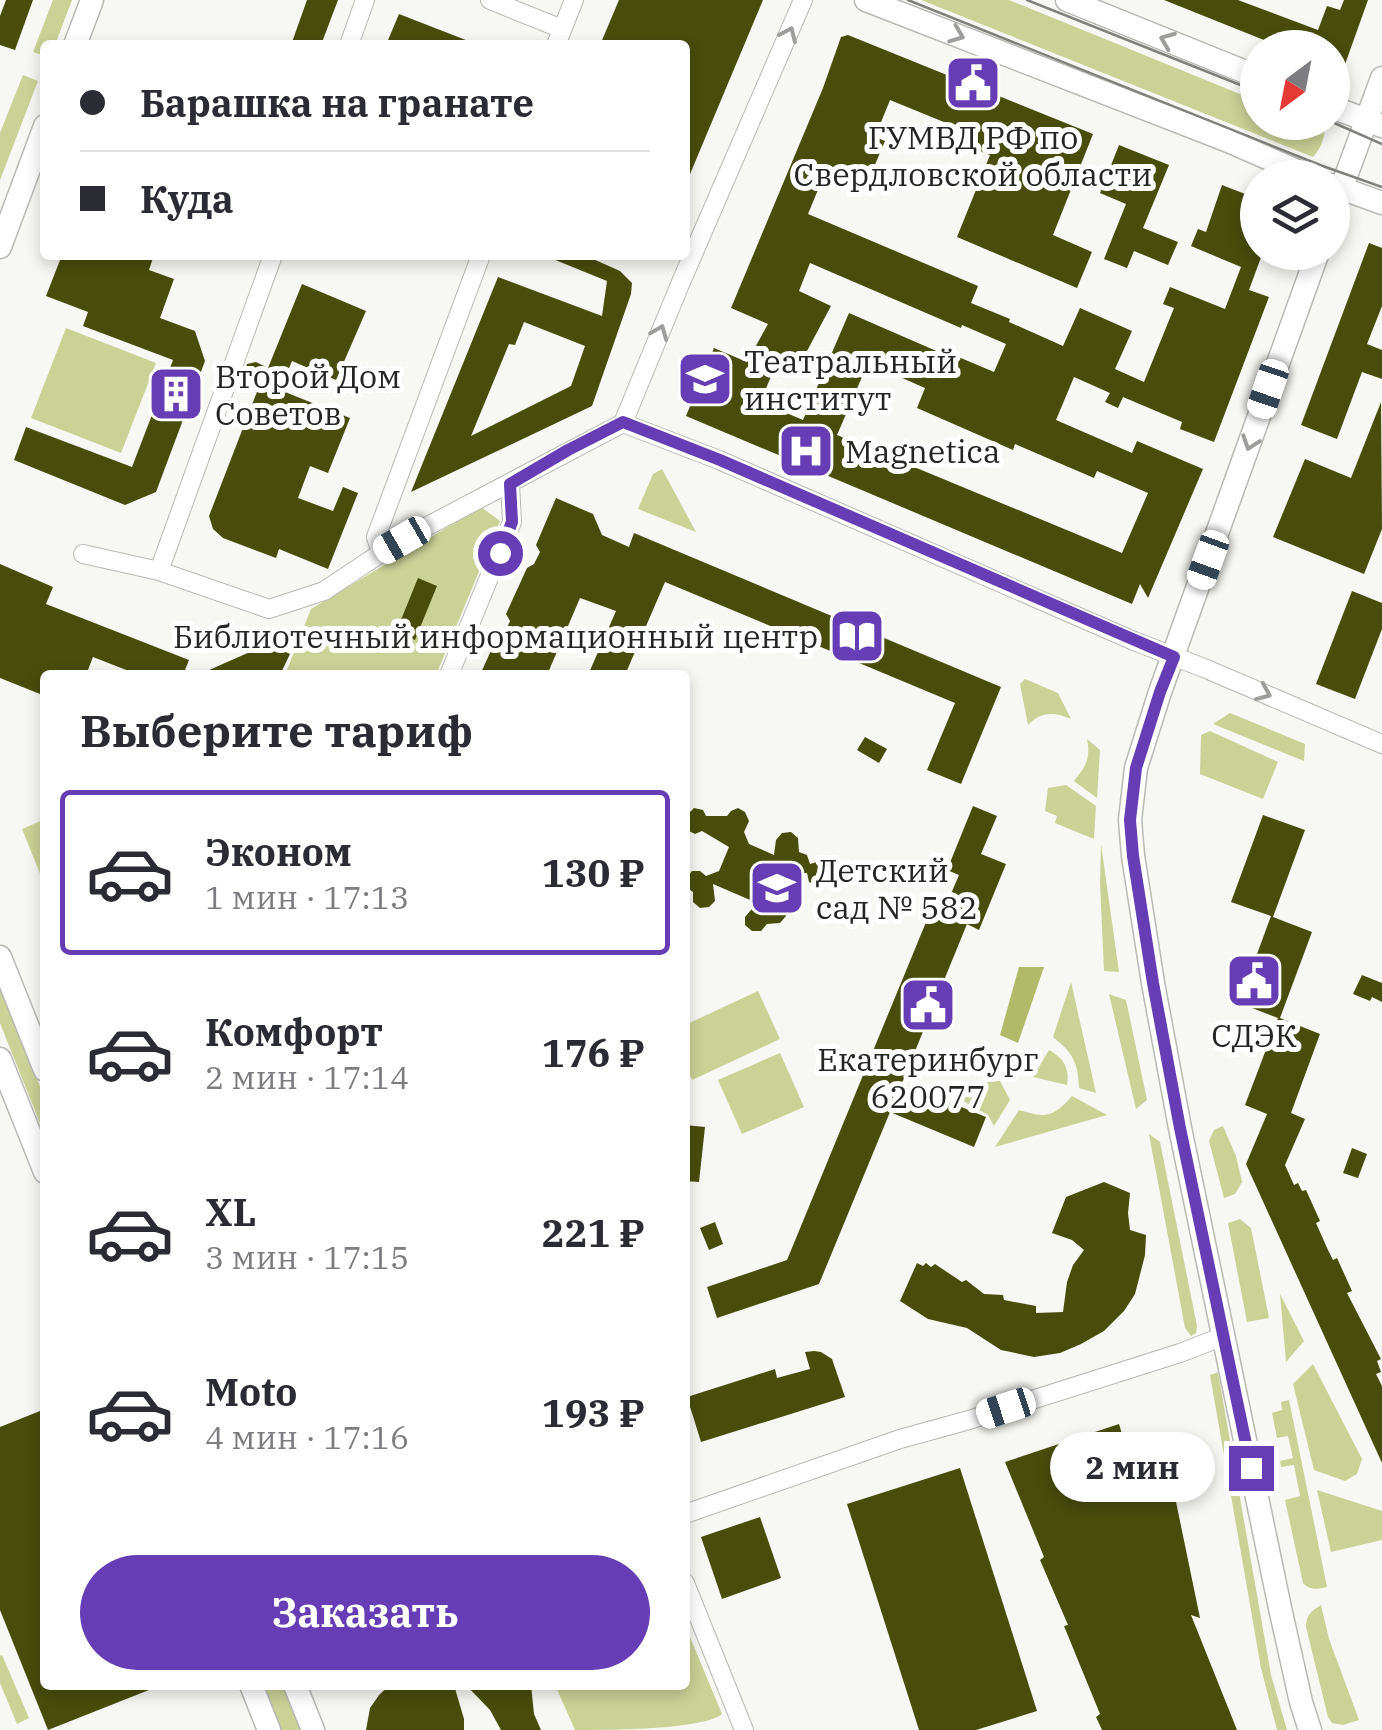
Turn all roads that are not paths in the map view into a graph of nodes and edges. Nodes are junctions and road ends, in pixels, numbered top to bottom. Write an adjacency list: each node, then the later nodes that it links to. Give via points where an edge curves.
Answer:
1 (92, 0): 9 (street)
2 (365, 0): 10 (street)
3 (490, 0): 8 (street)
4 (574, 0): 8 (street)
5 (804, 0): 24 (street, one-way to 5)
6 (866, 0): 16 (street, one-way to 16)
7 (1067, 0): 11 (street, one-way to 7)
8 (559, 37)
9 (78, 40)
10 (350, 40)
11 (1240, 69)
12 (1382, 78): 14 (street)
13 (1350, 114): 14 (street)
14 (1374, 124): 17 (street)
15 (40, 139): 20 (street)
16 (1271, 160)
17 (1350, 165)
18 (1350, 192): 19 (street)
19 (1382, 203)
20 (1, 240)
21 (271, 260): 28 (street)
22 (478, 260): 26 (street, via 376,537)
23 (1311, 270): 29 (street, one-way to 29)
24 (623, 422): 25 (street); 29 (street)
25 (510, 484): 26 (street); 30 (street, via 512,522)
26 (381, 553): 28 (street, via 324,591 269,609)
27 (83, 554): 28 (street)
28 (160, 571)
29 (1174, 657): 31 (street, one-way to 31); 36 (street, via 1136,768 1130,820 1153,983)
30 (452, 670)
31 (1382, 744)
32 (0, 957): 33 (street)
33 (40, 1057)
34 (0, 1059): 35 (street)
35 (40, 1159)
36 (1224, 1336): 37 (street); 44 (street)
37 (690, 1512)
38 (690, 1595): 43 (street)
39 (253, 1690): 41 (street)
40 (297, 1690): 42 (street)
41 (269, 1730)
42 (313, 1730)
43 (744, 1730)
44 (1310, 1730)

